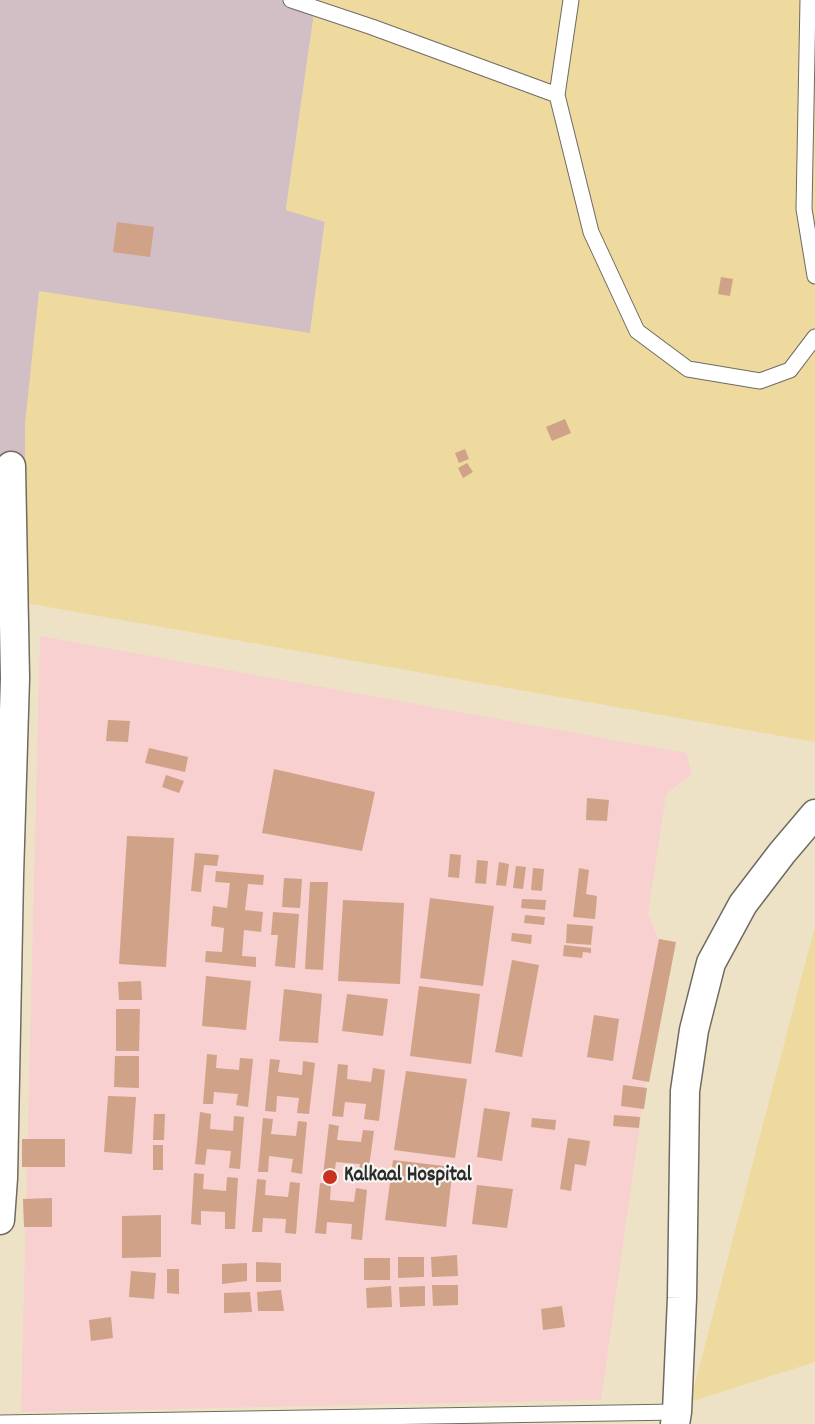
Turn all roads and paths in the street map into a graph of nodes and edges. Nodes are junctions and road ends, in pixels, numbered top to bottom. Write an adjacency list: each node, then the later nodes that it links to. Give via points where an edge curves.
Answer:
1 (291, 0): 4 (lane)
2 (571, 0): 4 (lane)
3 (808, 0): 5 (lane, via 804,209)
4 (557, 95): 6 (lane, via 591,232 637,332 688,369 759,381 790,370)
5 (815, 276)
6 (815, 337)
7 (11, 466): 8 (street, via 15,678)
8 (7, 714): 10 (street)
9 (815, 814): 12 (street, via 743,904 711,963 694,1030 685,1091)
10 (2, 1179): 11 (street)
11 (0, 1220)
12 (676, 1418): 13 (lane)
13 (0, 1423)

